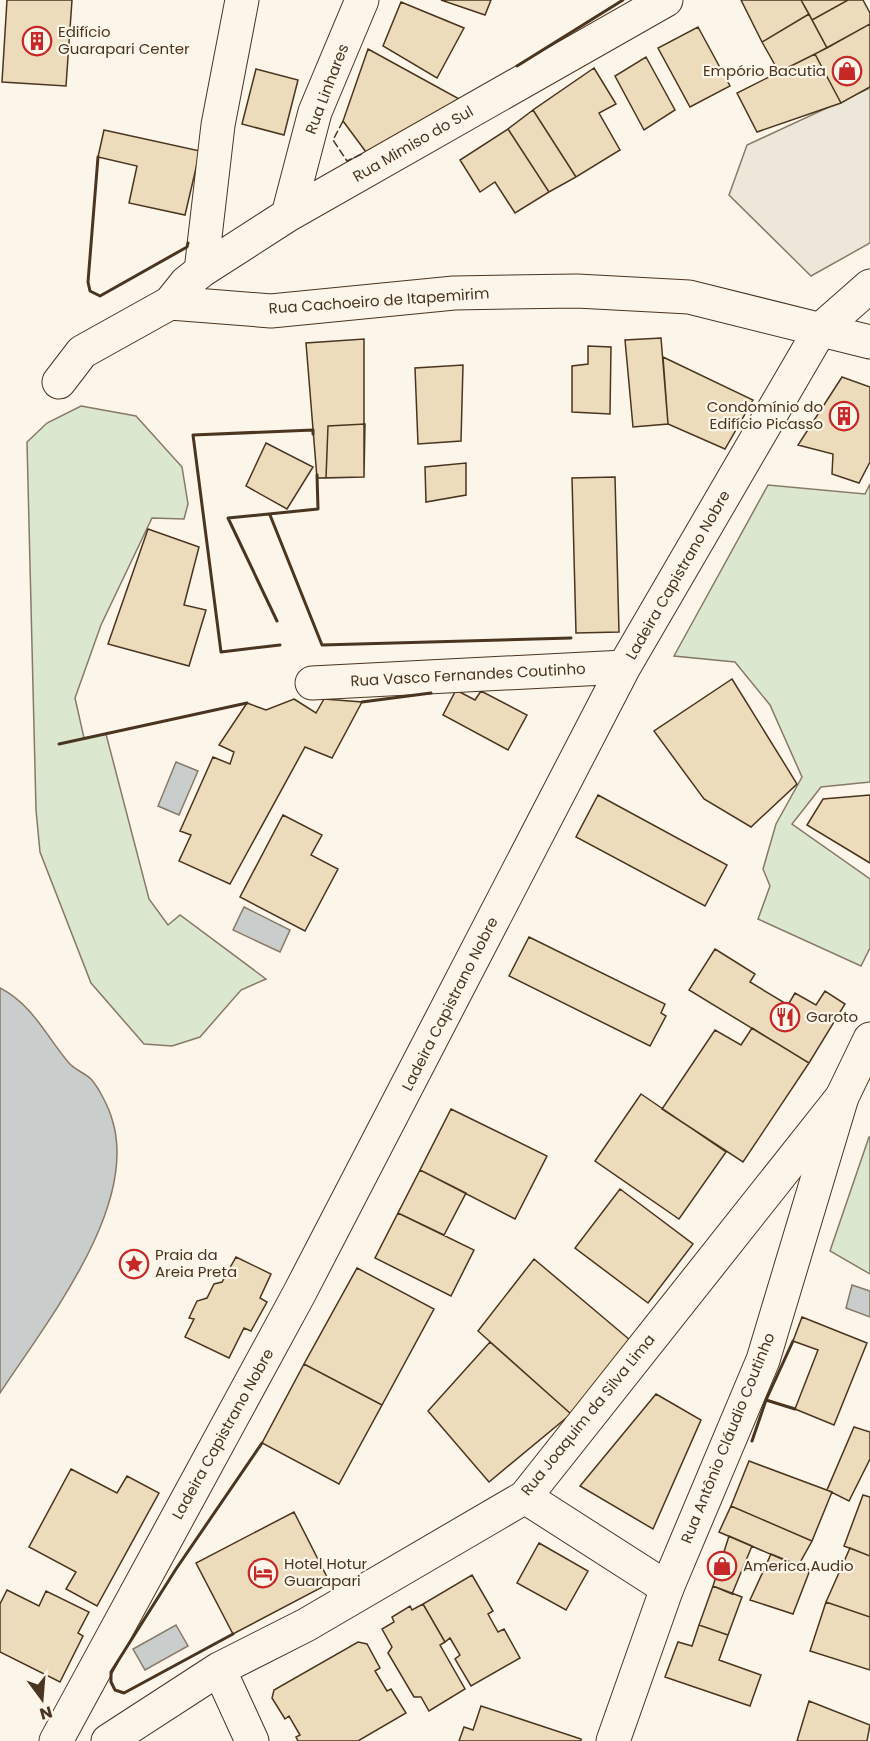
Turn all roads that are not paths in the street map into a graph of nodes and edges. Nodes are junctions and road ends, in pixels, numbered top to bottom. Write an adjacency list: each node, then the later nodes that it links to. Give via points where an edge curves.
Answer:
1 (242, 0): 5 (street, via 218,125)
2 (362, 0): 4 (street, Rua Linhares, via 315,112)
3 (666, 0): 4 (street, Rua Mimiso do Sul)
4 (288, 215): 5 (street, Rua Mimiso do Sul)
5 (201, 271): 7 (street, Rua Mimiso do Sul)
6 (870, 286): 8 (street, Ladeira Capistrano Nobre)
7 (171, 303): 8 (street, Rua Cachoeiro de Itapemirim, via 271,311 454,293 578,291 689,297); 10 (street, via 82,352)
8 (820, 330): 9 (street, Rua Cachoeiro de Itapemirim); 11 (street, Ladeira Capistrano Nobre)
9 (870, 342)
10 (59, 382)
11 (624, 667): 12 (street, Rua Vasco Fernandes Coutinho); 18 (street, Ladeira Capistrano Nobre, via 305,1283)
12 (312, 684)
13 (870, 1039): 14 (street)
14 (842, 1097): 15 (street, Rua Joaquim da Silva Lima); 16 (street, Rua Antônio Cláudio Coutinho, via 763,1360)
15 (525, 1497): 16 (street); 17 (street, Rua Joaquim da Silva Lima, via 306,1624)
16 (666, 1588): 21 (street, Rua Antônio Cláudio Coutinho)
17 (219, 1669): 19 (street, Rua Joaquim da Silva Lima); 20 (street)
18 (56, 1741)
19 (108, 1741)
20 (252, 1741)
21 (613, 1741)

